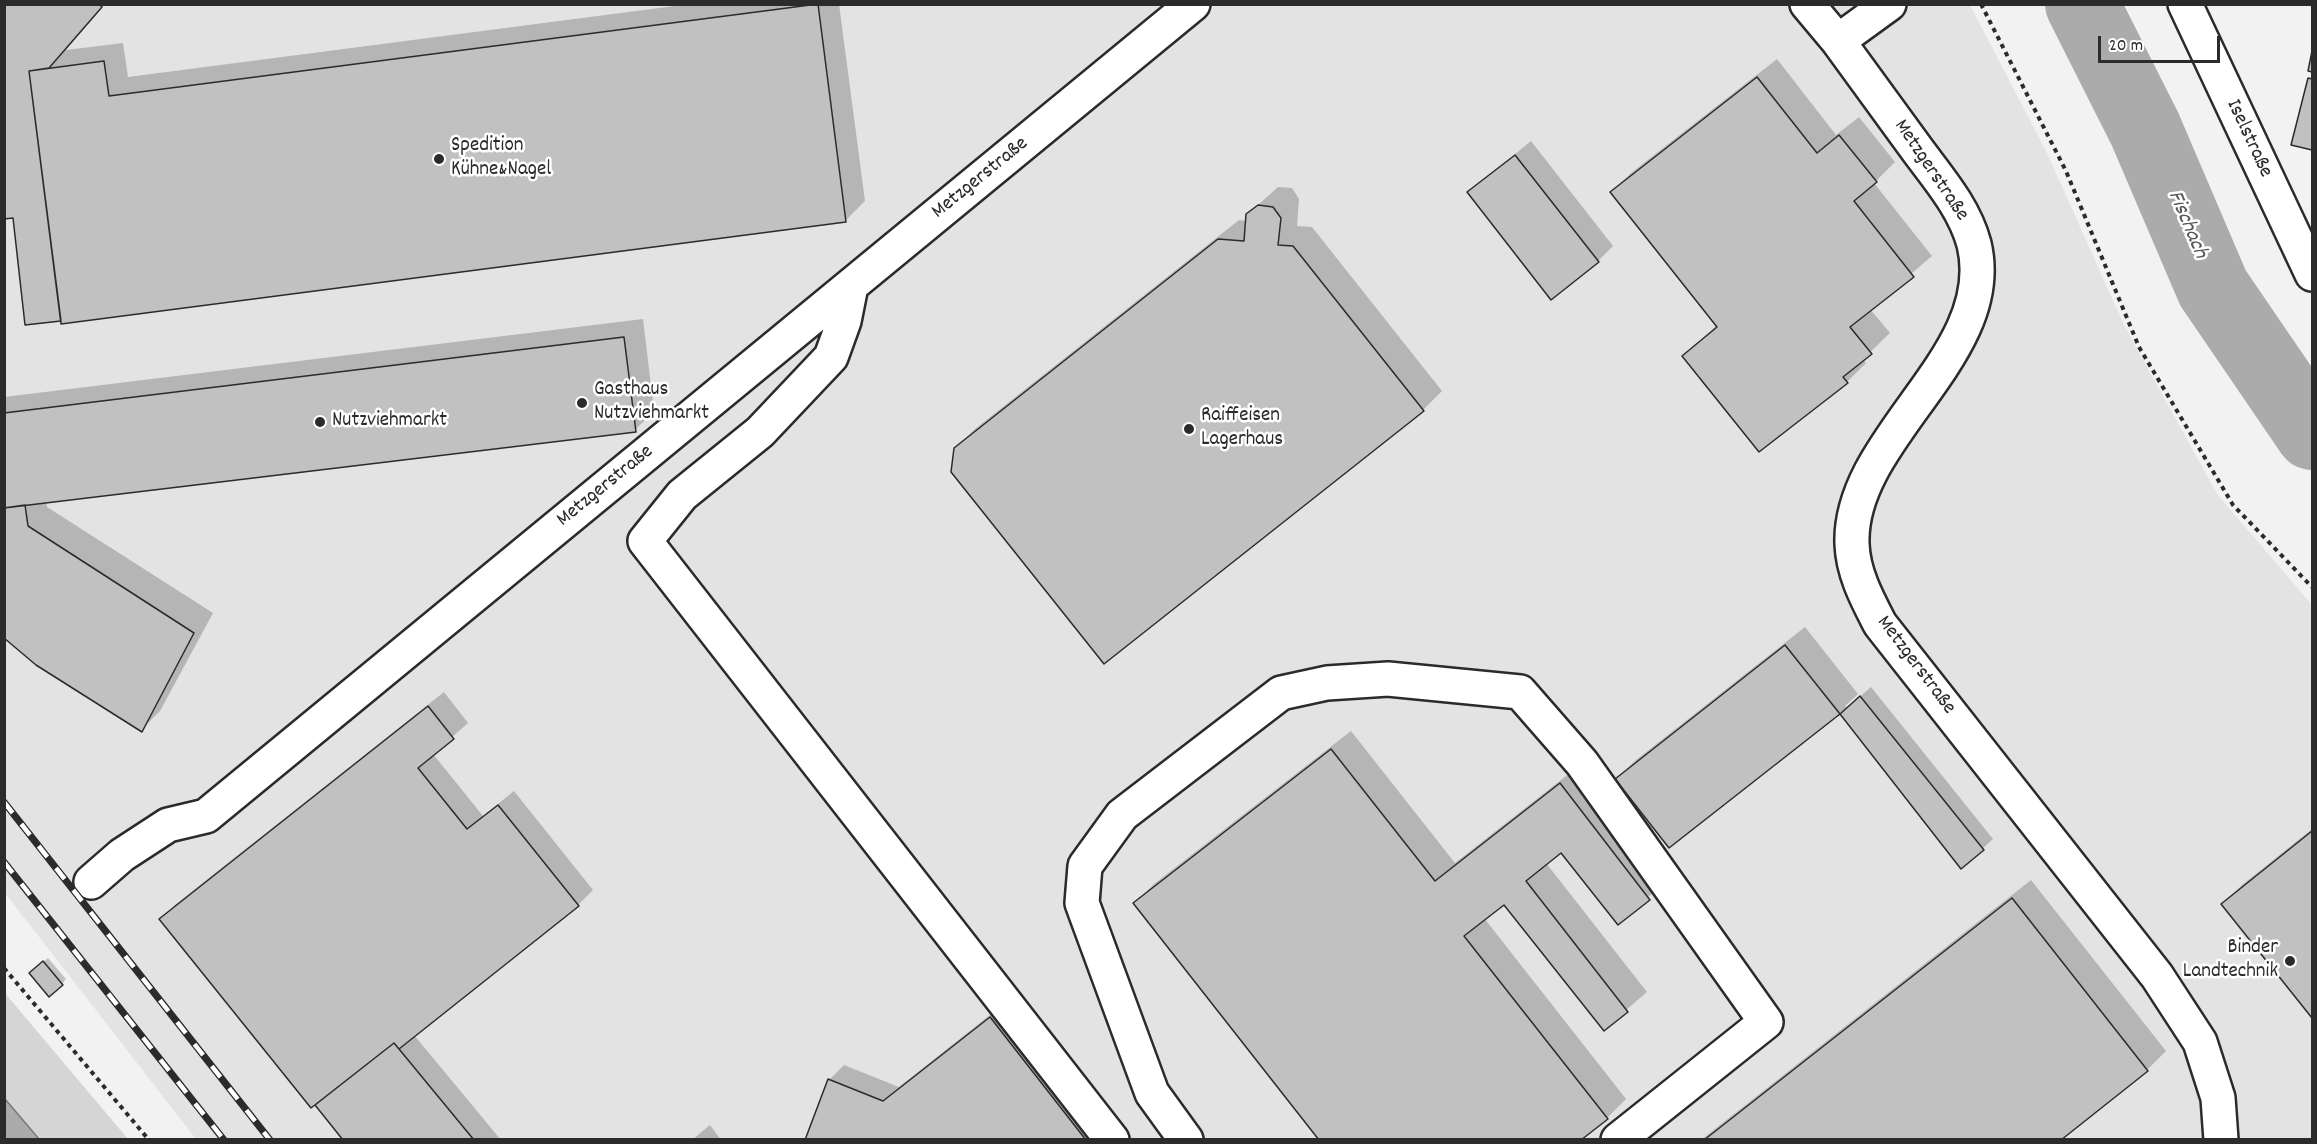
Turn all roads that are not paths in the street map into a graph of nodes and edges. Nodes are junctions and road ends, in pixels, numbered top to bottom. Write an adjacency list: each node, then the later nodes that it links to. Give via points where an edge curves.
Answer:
1 (1193, 4): 7 (street, Metzgerstraße)
2 (1807, 4): 5 (street, Metzgerstraße)
3 (1889, 4): 5 (street)
4 (2185, 4): 6 (street, Iselstraße)
5 (1838, 41): 12 (street, Metzgerstraße, via 1963,212 1975,256 1976,287 1965,324 1947,358 1871,471 1856,509 1852,544 1860,585 1880,624 2103,905 2176,1004 2200,1042 2218,1098)
6 (2313, 274)
7 (851, 286): 8 (street, Metzgerstraße, via 206,816 168,825 122,855); 9 (street, via 831,357 760,432 682,495 645,541)
8 (91, 882)
9 (1112, 1140)
10 (1186, 1140): 11 (street, via 1152,1093 1082,903 1085,866 1122,814 1281,693 1327,683 1388,678 1521,692 1582,763 1766,1022)
11 (1618, 1140)
12 (2221, 1140)

